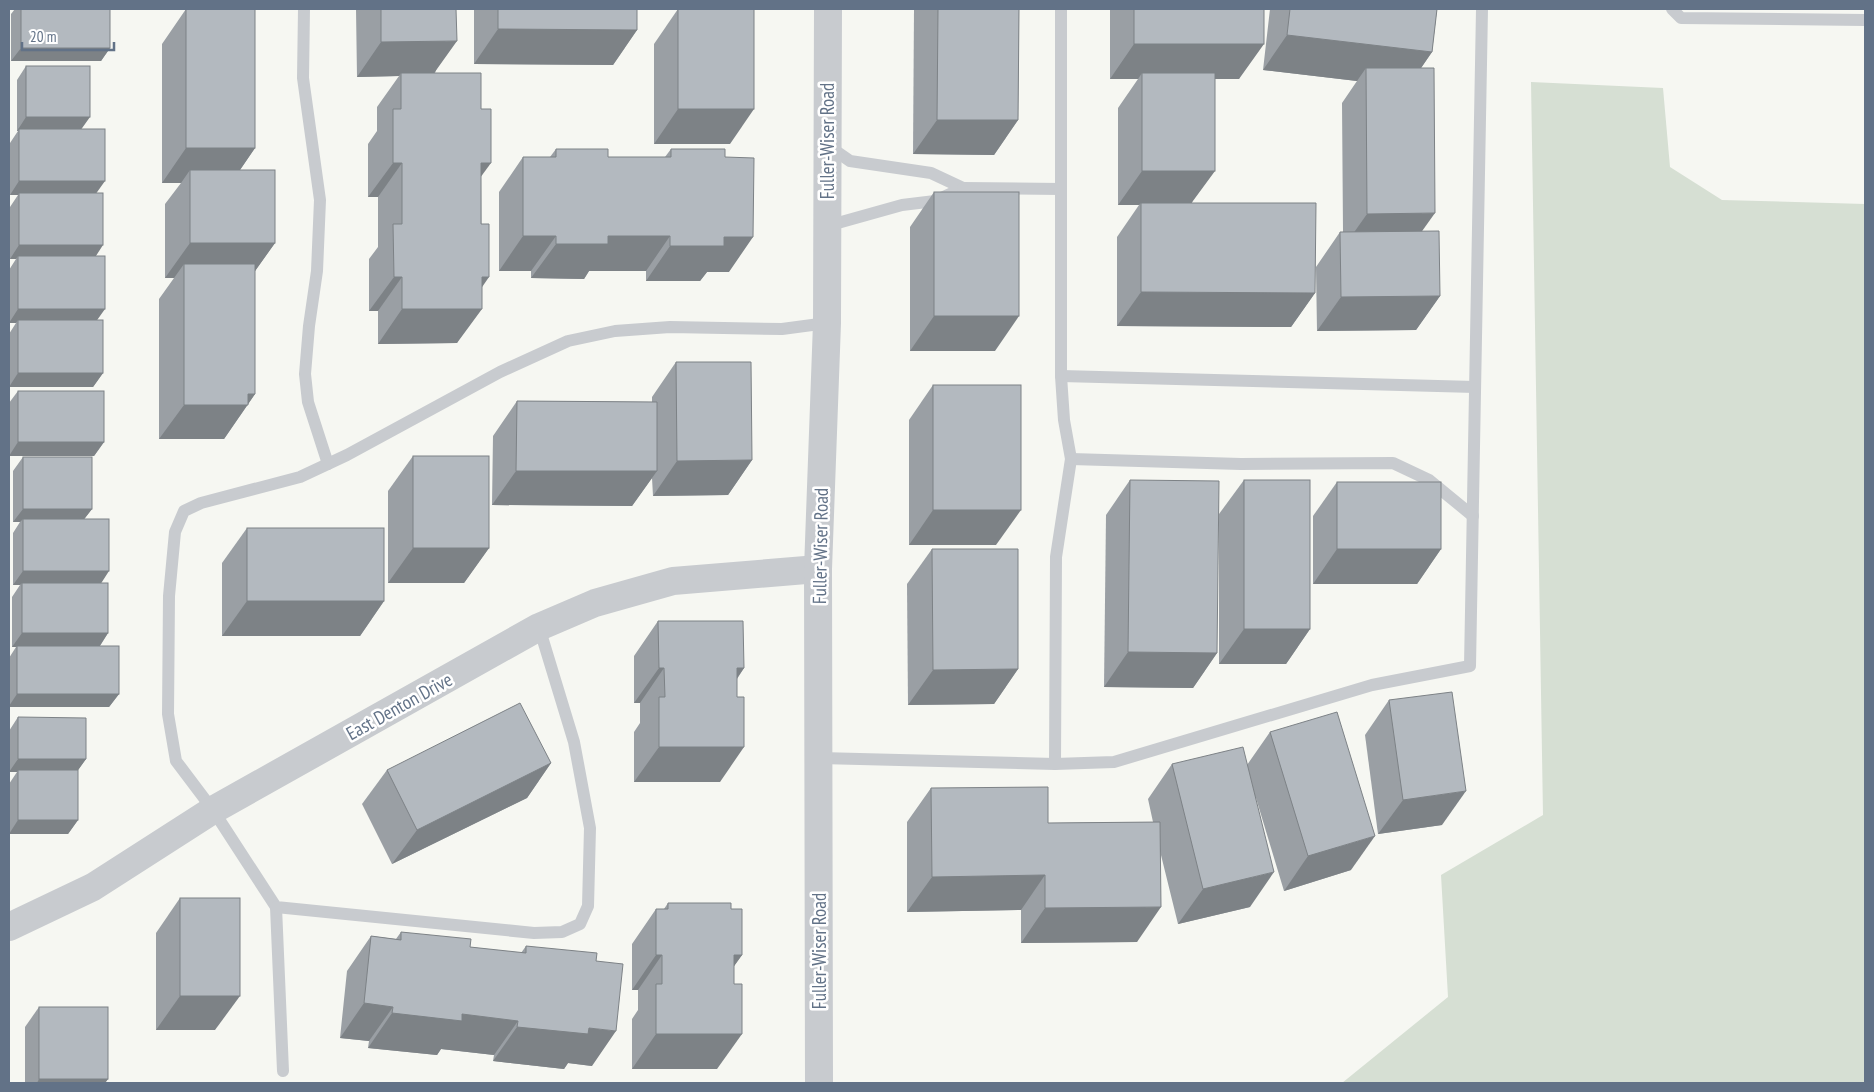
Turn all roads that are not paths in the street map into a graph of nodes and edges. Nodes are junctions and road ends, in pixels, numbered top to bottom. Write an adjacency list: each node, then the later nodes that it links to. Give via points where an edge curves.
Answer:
1 (304, 9): 15 (lane, via 303,78 320,200 317,270 305,374 308,402)
2 (828, 9): 7 (street, Fuller-Wiser Road)
3 (1061, 9): 9 (lane)
4 (1482, 9): 13 (lane)
5 (1672, 9): 6 (lane, via 1681,18)
6 (1865, 20)
7 (827, 144): 8 (lane, via 850,161 931,174); 10 (street, Fuller-Wiser Road)
8 (963, 188): 9 (lane); 10 (lane, via 935,201 902,206)
9 (1061, 189): 12 (lane)
10 (827, 226): 11 (street, Fuller-Wiser Road)
11 (827, 323): 15 (lane, via 782,329 670,327 615,331 568,341 500,372); 17 (street, Fuller-Wiser Road)
12 (1061, 376): 13 (lane); 14 (lane)
13 (1475, 387): 16 (lane)
14 (1071, 459): 16 (lane, via 1241,464 1393,463 1429,480); 20 (lane, via 1056,556)
15 (328, 464): 21 (lane, via 300,477 201,503 184,511 175,532 169,596 168,714 176,761)
16 (1473, 516): 20 (lane, via 1470,666 1372,685 1114,762)
17 (818, 569): 18 (street, East Denton Drive, via 674,581 595,603); 19 (street, Fuller-Wiser Road)
18 (539, 627): 21 (street, East Denton Drive); 22 (lane, via 574,742 590,828 588,906 580,924 562,932 534,933)
19 (820, 758): 20 (lane); 25 (street, Fuller-Wiser Road)
20 (1055, 764)
21 (213, 810): 22 (lane); 23 (street, East Denton Drive, via 93,887)
22 (276, 907): 24 (lane)
23 (9, 927)
24 (283, 1071)
25 (819, 1083)

